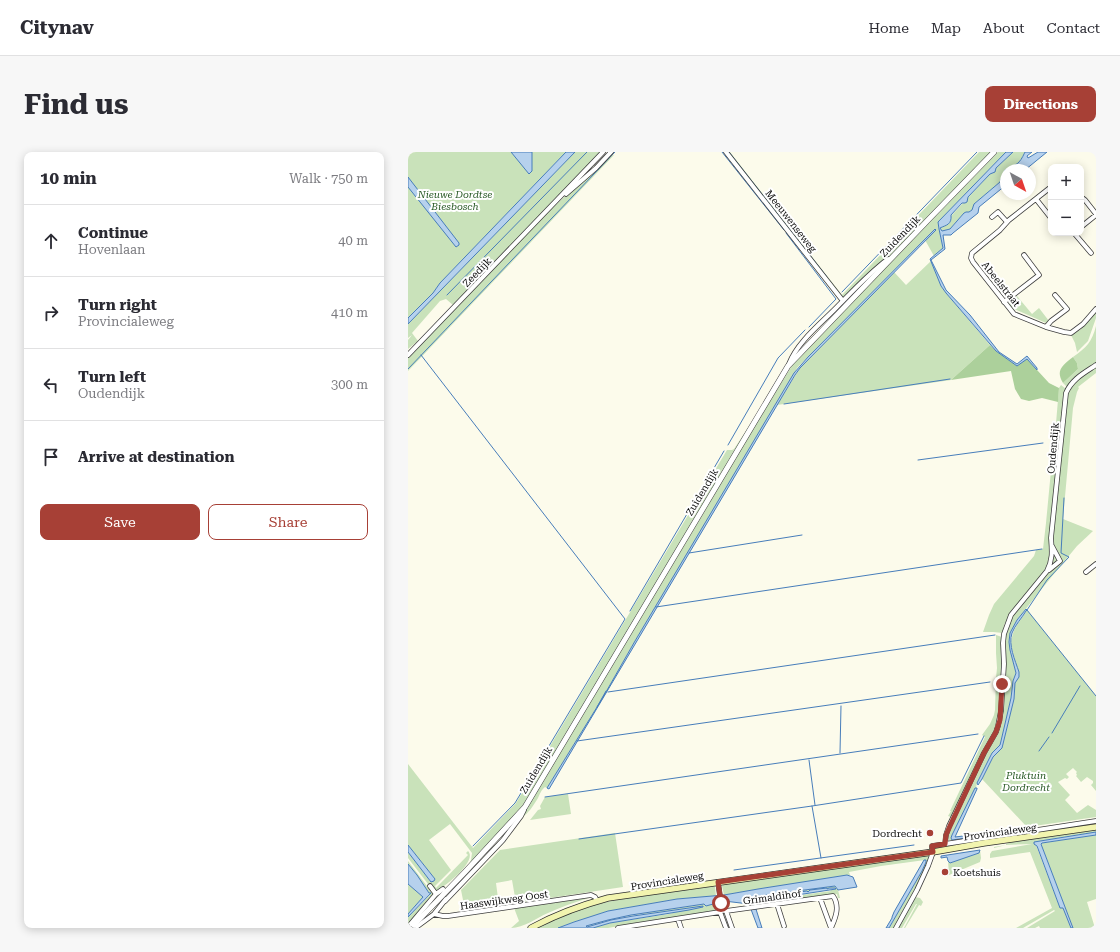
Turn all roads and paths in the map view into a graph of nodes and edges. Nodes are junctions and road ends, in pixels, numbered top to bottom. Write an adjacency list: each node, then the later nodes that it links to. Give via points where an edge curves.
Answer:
1 (603, 152): 8 (street, Zeedijk)
2 (611, 152): 8 (street, Zeedijk)
3 (726, 152): 20 (street, Meeuwenseweg)
4 (994, 152): 16 (street, Zuidendijk)
5 (1048, 189): 6 (street, Abeelstraat)
6 (1036, 199): 10 (street)
7 (1084, 199): 11 (street)
8 (558, 200): 24 (street, Zeedijk)
9 (1035, 200): 13 (street, Abeelstraat)
10 (1048, 214)
11 (1096, 215): 14 (street)
12 (992, 217): 13 (street, via 998,212)
13 (1007, 222): 21 (street, Abeelstraat, via 972,253 971,258)
14 (1084, 225)
15 (1076, 236): 17 (street)
16 (896, 253): 20 (street, via 874,270); 26 (street, Zuidendijk)
17 (1091, 254)
18 (1024, 255): 21 (street, via 1039,275)
19 (1055, 295): 23 (street, via 1067,309)
20 (843, 301): 26 (street, via 808,336)
21 (1004, 302): 23 (street, Abeelstraat, via 1014,314)
22 (1096, 309): 23 (street, Abeelstraat, via 1071,333)
23 (1046, 327)
24 (408, 355)
25 (1096, 365): 27 (street, Oudendijk, via 1075,380 1066,393)
26 (788, 366): 31 (street, Zuidendijk)
27 (1051, 545): 29 (street, Oudendijk, via 1052,559); 29 (street, Oudendijk, via 1060,560)
28 (1095, 567): 30 (street)
29 (1047, 571): 34 (street, Oudendijk, via 1008,620 1004,638 998,726 950,826)
30 (1086, 572)
31 (524, 807): 37 (street, Zuidendijk); 43 (street, via 521,816 503,840)
32 (1096, 821): 35 (street)
33 (1096, 827): 35 (main road, Provincialeweg)
34 (945, 844): 35 (street); 36 (street)
35 (951, 846): 36 (main road, Provincialeweg)
36 (933, 849): 38 (main road, Provincialeweg); 59 (street, via 931,860 917,890)
37 (465, 872): 43 (street, Zuidendijk); 51 (street, Zuidendijk)
38 (718, 885): 44 (main road, Provincialeweg); 46 (street)
39 (430, 886): 41 (street)
40 (442, 888): 41 (street, Zuidendijk)
41 (436, 894): 51 (street, Zuidendijk)
42 (820, 898): 45 (street, Grimaldihof); 58 (street, Grimaldihof); 58 (street, Grimaldihof, via 833,896 836,901 836,918)
43 (445, 900): 47 (street, Zuidendijk)
44 (597, 901): 47 (street, Haaswijkweg Oost, via 591,895 448,916); 53 (main road, Provincialeweg, via 559,914)
45 (776, 904): 46 (street, Grimaldihof); 50 (street)
46 (723, 911): 48 (street, Grimaldihof); 56 (street); 57 (street)
47 (434, 914): 52 (street)
48 (678, 919): 49 (street, Grimaldihof); 55 (street)
49 (636, 926): 54 (street, Grimaldihof)
50 (785, 927)
51 (409, 928)
52 (416, 928)
53 (531, 928)
54 (618, 928)
55 (681, 928)
56 (726, 928)
57 (732, 928)
58 (831, 928)
59 (896, 928)

